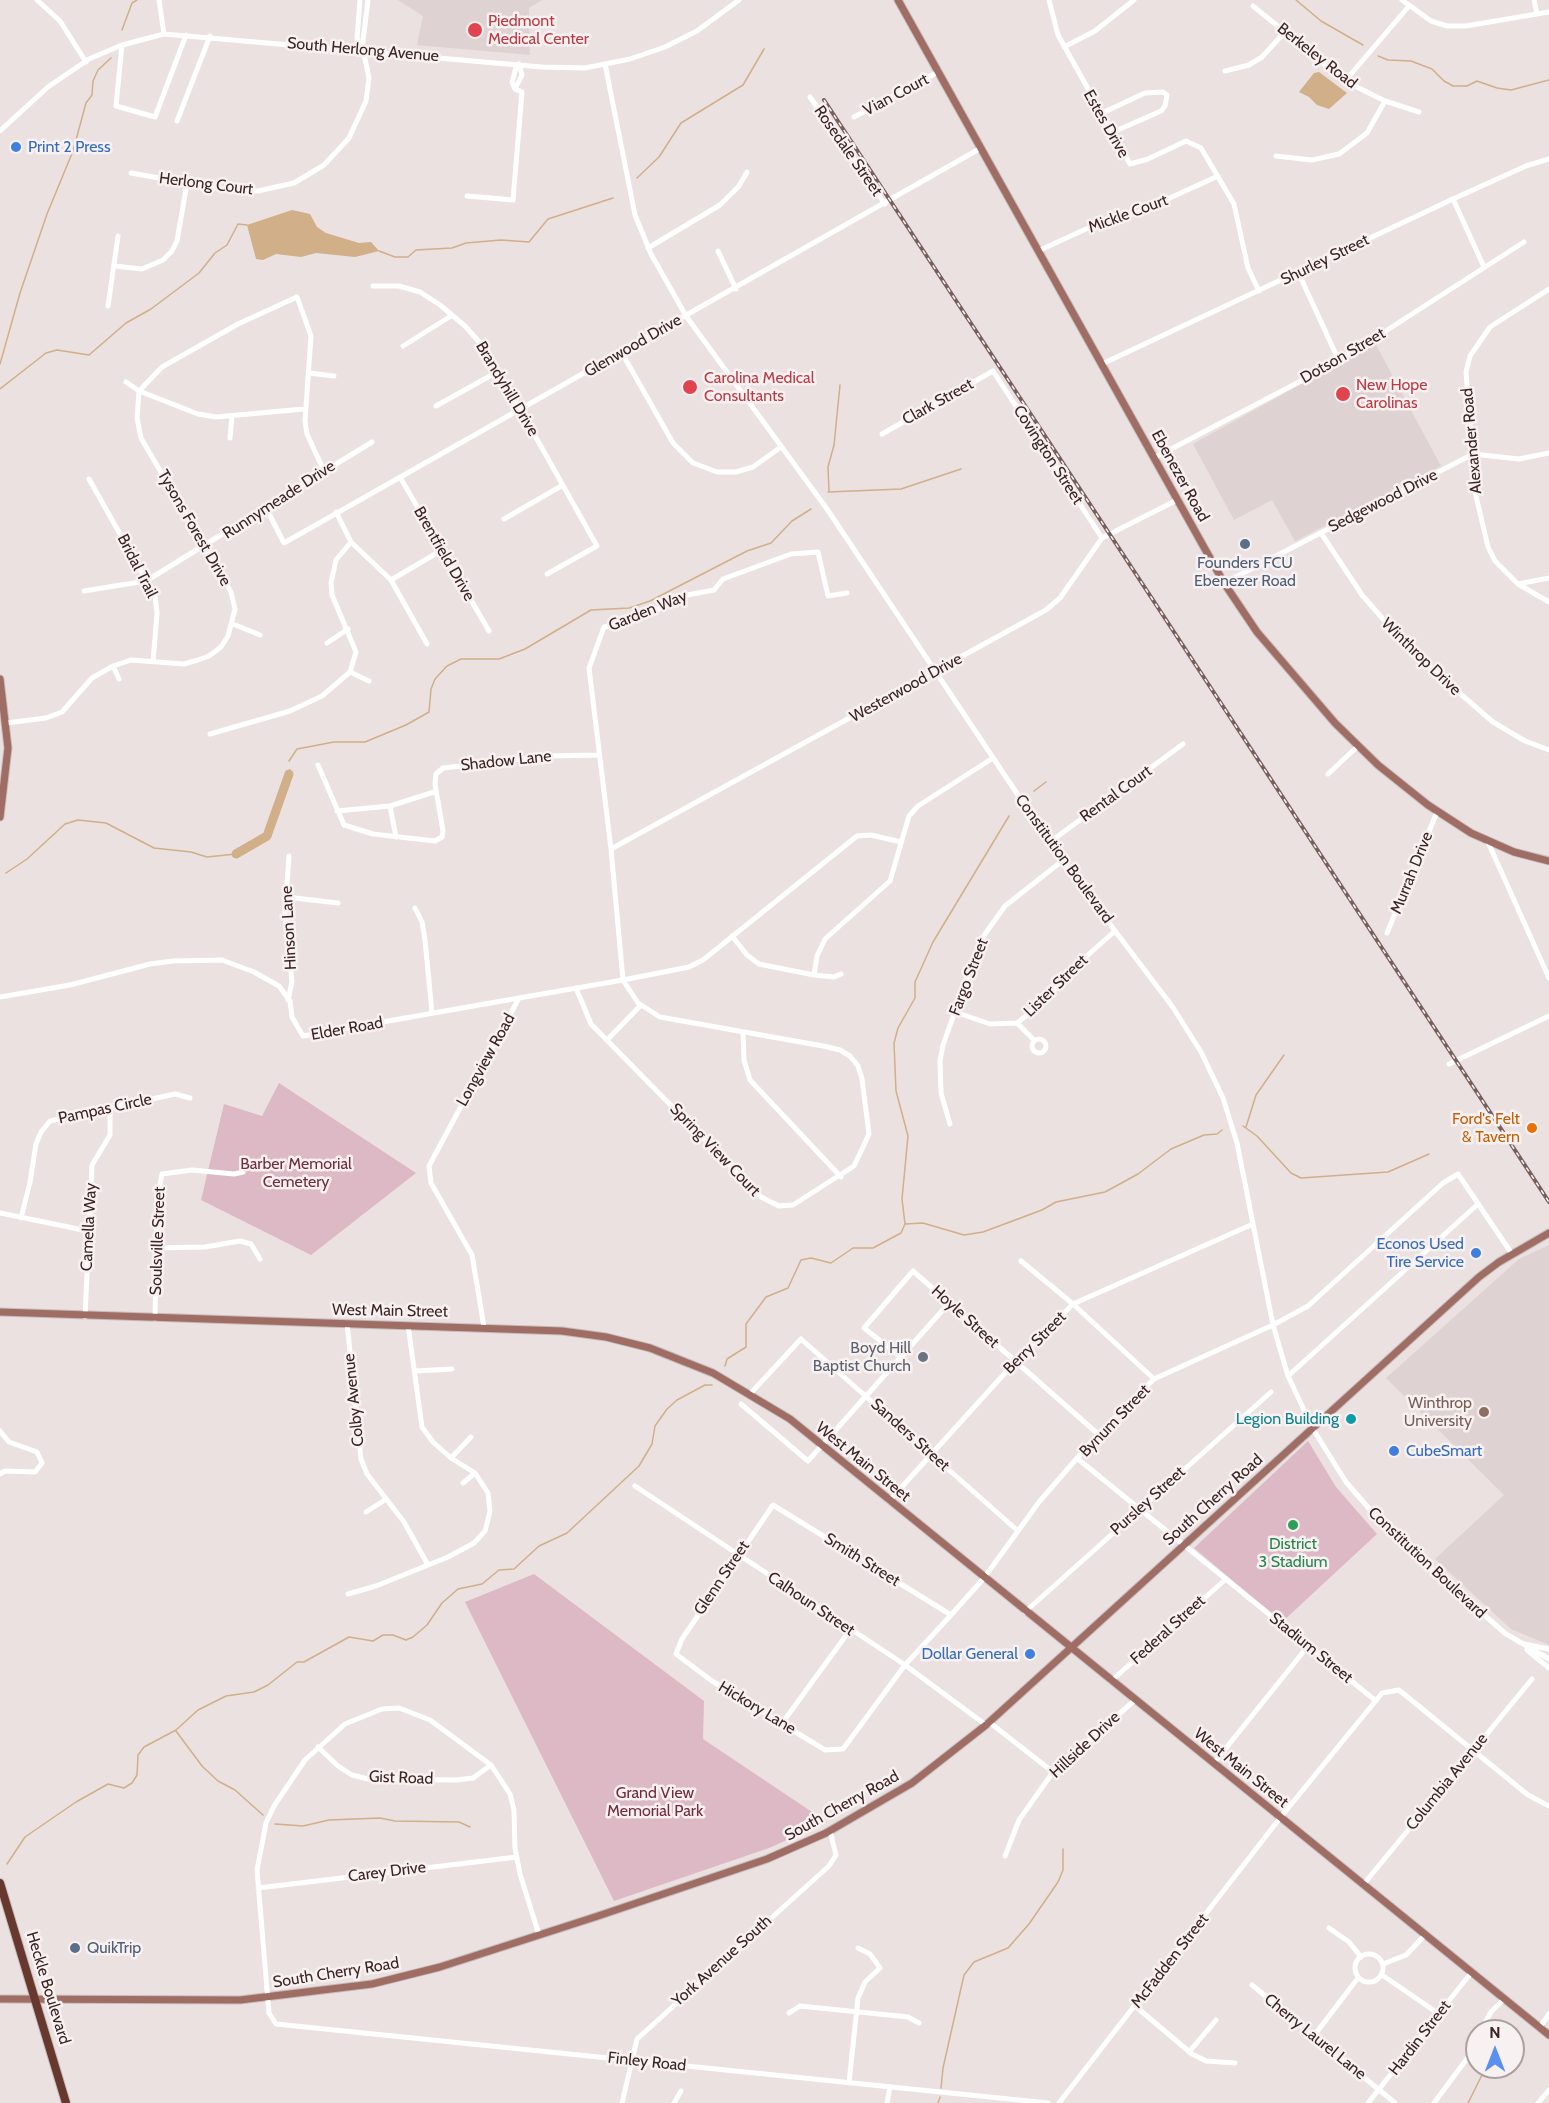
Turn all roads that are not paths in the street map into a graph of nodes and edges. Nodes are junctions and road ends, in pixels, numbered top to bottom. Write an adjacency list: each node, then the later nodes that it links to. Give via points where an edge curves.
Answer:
1 (37, 0): 24 (street, via 60,21)
2 (159, 0): 14 (street)
3 (167, 0): 14 (street)
4 (360, 0): 23 (street, via 357,38)
5 (368, 0): 23 (street)
6 (739, 0): 26 (street, South Herlong Avenue, via 681,39 648,54)
7 (898, 0): 28 (main road, Ebenezer Road)
8 (1048, 0): 22 (street, Estes Drive)
9 (1134, 0): 22 (street, via 1095,31)
10 (1402, 0): 13 (street)
11 (1534, 0): 16 (street)
12 (1253, 6): 17 (street, Berkeley Road)
13 (1409, 6): 16 (street, via 1431,21 1447,26); 29 (street)
14 (160, 9): 18 (street)
15 (1549, 12): 16 (street)
16 (1537, 14)
17 (1285, 32): 27 (street, via 1262,57); 29 (street, Berkeley Road)
18 (164, 34): 19 (street, South Herlong Avenue); 21 (street, South Herlong Avenue)
19 (186, 34): 20 (street, South Herlong Avenue); 21 (street, via 155,117 116,106)
20 (210, 36): 23 (street, South Herlong Avenue); 35 (street)
21 (122, 45): 24 (street, South Herlong Avenue)
22 (1064, 47): 33 (street, Estes Drive)
23 (362, 50): 25 (street, South Herlong Avenue); 44 (street, Herlong Court, via 369,78 364,110 350,138 324,165 294,183 258,191)
24 (86, 62): 36 (street, South Herlong Avenue, via 48,87)
25 (519, 64): 26 (street, South Herlong Avenue, via 563,68); 45 (street, via 513,75 515,89 522,92 513,200)
26 (605, 64): 50 (street, Constitution Boulevard, via 630,195)
27 (1225, 71)
28 (938, 72): 34 (street, Vian Court); 38 (main road, Ebenezer Road)
29 (1345, 81): 31 (street, Berkeley Road)
30 (810, 97): 47 (street, Rosedale Street)
31 (1385, 100): 32 (street, Berkeley Road); 39 (street, via 1367,133 1339,154 1312,160)
32 (1419, 111)
33 (1100, 114): 37 (street, Estes Drive); 37 (street, via 1145,93 1167,95 1161,111)
34 (854, 117)
35 (177, 121)
36 (0, 131)
37 (1111, 134): 43 (street, Estes Drive, via 1130,164 1186,141 1201,148)
38 (981, 148): 47 (street, Glenwood Drive); 52 (main road, Ebenezer Road)
39 (1276, 156)
40 (1549, 159): 46 (street, Shurley Street)
41 (747, 172): 50 (street, via 740,186 720,205)
42 (130, 173): 44 (street, Herlong Court)
43 (1218, 176): 52 (street, Mickle Court); 59 (street, Estes Drive, via 1234,204 1248,268)
44 (187, 183): 53 (street, via 172,251 163,260 142,269)
45 (467, 196)
46 (1453, 200): 54 (street); 55 (street, Shurley Street)
47 (885, 204): 57 (street, Glenwood Drive)
48 (118, 236): 53 (street)
49 (1524, 242): 54 (street, Dotson Street)
50 (648, 248): 62 (street, Constitution Boulevard)
51 (718, 251): 57 (street)
52 (1038, 251): 66 (main road, Ebenezer Road)
53 (114, 266): 60 (street)
54 (1484, 267): 65 (street, Dotson Street)
55 (1299, 274): 59 (street, Shurley Street); 65 (street)
56 (373, 286): 61 (street, Brandyhill Drive, via 411,289)
57 (736, 289): 62 (street, Glenwood Drive)
58 (1549, 289): 82 (street, Alexander Road, via 1490,327 1470,356 1466,390)
59 (1259, 291): 66 (street, Shurley Street)
60 (108, 306)
61 (451, 316): 63 (street); 67 (street, Brandyhill Drive, via 476,336)
62 (686, 316): 64 (street, Glenwood Drive); 80 (street, Constitution Boulevard)
63 (403, 346)
64 (622, 353): 75 (street, Glenwood Drive); 80 (street, via 673,443 693,464 717,472 736,472 753,467)
65 (1339, 361): 83 (street, Dotson Street)
66 (1102, 364): 83 (main road, Ebenezer Road)
67 (499, 371): 73 (street); 75 (street, Brandyhill Drive)
68 (993, 371): 77 (street, Clark Street); 93 (street, Covington Street)
69 (309, 373): 70 (street); 72 (street, via 310,336 297,297 173,360 152,375); 74 (street)
70 (334, 376)
71 (126, 382): 72 (street)
72 (139, 391): 76 (street, via 198,414); 95 (street, Tysons Forest Drive, via 137,418 141,438)
73 (436, 406)
74 (304, 410): 76 (street); 84 (street, via 307,434)
75 (521, 410): 85 (street, Glenwood Drive); 87 (street, Brandyhill Drive)
76 (232, 416): 78 (street)
77 (882, 434)
78 (230, 438)
79 (372, 442): 84 (street, Runnymeade Drive)
80 (781, 447): 114 (street, Constitution Boulevard)
81 (1549, 453): 82 (street, via 1518,459)
82 (1473, 454): 92 (street, Sedgewood Drive); 102 (street, Alexander Road, via 1475,492 1488,547 1495,561)
83 (1154, 458): 88 (main road, Ebenezer Road)
84 (324, 471): 89 (street, Runnymeade Drive)
85 (400, 477): 90 (street, Glenwood Drive); 96 (street, Brentfield Drive)
86 (89, 479): 100 (street, Bridal Trail)
87 (563, 485): 91 (street); 97 (street, Brandyhill Drive, via 597,546)
88 (1177, 500): 93 (street, Westerwood Drive); 101 (main road, Ebenezer Road)
89 (266, 508): 90 (street, Glenwood Drive, via 284,543); 95 (street, Runnymeade Drive)
90 (336, 512): 94 (street)
91 (504, 519)
92 (1321, 533): 101 (street, Sedgewood Drive); 123 (street, Winthrop Drive, via 1362,595 1419,658 1493,722)
93 (1102, 538): 114 (street, Westerwood Drive, via 1054,605)
94 (351, 542): 99 (street); 107 (street, via 336,560 330,582)
95 (205, 547): 100 (street, Runnymeade Drive); 106 (street, Tysons Forest Drive, via 231,592)
96 (442, 550): 99 (street); 108 (street, Brentfield Drive)
97 (546, 574)
98 (1549, 578): 102 (street)
99 (391, 580): 111 (street)
100 (146, 581): 103 (street, Runnymeade Drive); 112 (street, Bridal Trail, via 155,596 157,613)
101 (1224, 583): 122 (main road, Ebenezer Road, via 1275,656)
102 (1518, 584): 105 (street, Alexander Road)
103 (84, 591)
104 (847, 593): 124 (street, Garden Way, via 828,596 818,552 791,554 723,579 714,590 677,597 640,618 606,625 589,668)
105 (1549, 602)
106 (233, 624): 109 (street); 112 (street, via 221,647 209,656 184,664)
107 (348, 629): 110 (street); 115 (street, via 356,652)
108 (489, 631)
109 (260, 635)
110 (327, 643)
111 (427, 644)
112 (153, 662): 113 (street, via 131,660)
113 (113, 666): 117 (street); 119 (street, via 92,678 62,712)
114 (937, 671): 125 (street, Constitution Boulevard); 137 (street, Westerwood Drive)
115 (350, 672): 118 (street); 120 (street, via 322,696 290,711)
116 (0, 679): 119 (main road)
117 (119, 679)
118 (369, 681)
119 (6, 723): 132 (main road, via 8,767)
120 (210, 734)
121 (1183, 744): 136 (street, Rental Court)
122 (1358, 746): 127 (street); 131 (main road, Ebenezer Road)
123 (1549, 750)
124 (599, 755): 128 (street, Shadow Lane, via 548,756 443,768 436,774); 137 (street)
125 (993, 758): 135 (street, via 918,806 909,816); 136 (street, Constitution Boulevard)
126 (318, 765): 130 (street)
127 (1328, 774)
128 (434, 792): 129 (street); 133 (street, via 442,837 435,841)
129 (390, 806): 130 (street); 133 (street)
130 (337, 811): 133 (street, via 344,825)
131 (1437, 812): 134 (main road, Ebenezer Road); 145 (street, Murrah Drive)
132 (0, 817)
133 (396, 837)
134 (1487, 840): 140 (main road, Ebenezer Road); 149 (street)
135 (902, 842): 146 (street, via 857,836); 148 (street, via 890,881 825,939)
136 (1050, 843): 139 (street, Constitution Boulevard)
137 (611, 849): 150 (street)
138 (289, 856): 141 (street, Hinson Lane)
139 (1062, 861): 144 (street, Constitution Boulevard); 156 (street, Fargo Street, via 994,920 977,950)
140 (1549, 861)
141 (286, 897): 142 (street); 154 (street, Hinson Lane, via 292,982)
142 (338, 903)
143 (415, 908): 157 (street, via 425,940)
144 (1115, 931): 159 (street, Lister Street, via 1072,969 1044,1002); 172 (street, Constitution Boulevard, via 1181,1019 1210,1069 1232,1124)
145 (1388, 933)
146 (732, 936): 148 (street, via 759,964); 150 (street, via 689,967)
147 (841, 974): 148 (street)
148 (814, 975)
149 (1549, 978)
150 (623, 980): 151 (street, Longview Road); 155 (street, Spring View Court)
151 (576, 988): 153 (street, Longview Road); 161 (street, Spring View Court, via 588,1017)
152 (0, 997): 154 (street, Elder Road, via 70,985 146,965 222,960 279,986)
153 (519, 998): 157 (street, Elder Road); 187 (street, Longview Road, via 429,1166 431,1183 472,1256)
154 (288, 1000): 157 (street, Elder Road, via 303,1036)
155 (641, 1005): 160 (street, Spring View Court, via 660,1017); 161 (street)
156 (956, 1012): 159 (street, Lister Street, via 990,1024); 166 (street, Fargo Street, via 943,1045 939,1077)
157 (432, 1013)
158 (1549, 1016): 163 (street)
159 (1017, 1023): 162 (street)
160 (743, 1033): 168 (street, via 745,1070 750,1080); 168 (street, Spring View Court, via 840,1050 858,1066 869,1134 854,1166)
161 (607, 1040): 168 (street, Spring View Court, via 768,1202 793,1205)
162 (1035, 1040)
163 (1449, 1064)
164 (190, 1098): 165 (street, Pampas Circle, via 175,1094)
165 (110, 1107): 171 (street, Pampas Circle, via 50,1121 41,1132); 173 (street, Camella Way, via 110,1136 92,1165)
166 (950, 1124)
167 (243, 1172): 175 (street, Soulsville Street, via 192,1170 162,1174 157,1198)
168 (841, 1177)
169 (1478, 1204): 176 (street); 186 (street, Bynum Street, via 1458,1174 1443,1183 1308,1306); 192 (street)
170 (0, 1213): 171 (street)
171 (21, 1218): 173 (street)
172 (1253, 1224): 180 (street, Berry Street); 186 (street, Constitution Boulevard)
173 (88, 1232): 182 (street, Camella Way)
174 (1549, 1233): 176 (main road, South Cherry Road)
175 (156, 1248): 177 (street, via 240,1242 251,1244); 183 (street, Soulsville Street)
176 (1512, 1254): 198 (main road, South Cherry Road, via 1479,1277)
177 (260, 1259)
178 (1021, 1261): 180 (street)
179 (949, 1303): 188 (street); 188 (street, Hoyle Street, via 913,1271 864,1328); 189 (street, Hoyle Street)
180 (1073, 1304): 189 (street, Berry Street); 193 (street)
181 (0, 1312): 182 (main road, West Main Street)
182 (85, 1317): 183 (main road, West Main Street)
183 (156, 1319): 184 (main road, West Main Street)
184 (347, 1323): 185 (main road, West Main Street); 210 (street, Colby Avenue, via 360,1454 367,1474)
185 (408, 1325): 187 (main road, West Main Street); 191 (street)
186 (1273, 1325): 192 (street, Constitution Boulevard); 193 (street, Bynum Street)
187 (484, 1327): 195 (main road, West Main Street, via 562,1331 628,1342 692,1364)
188 (901, 1357): 196 (street)
189 (1015, 1362): 200 (street, Hoyle Street); 203 (street, Berry Street)
190 (452, 1369): 191 (street)
191 (415, 1371): 204 (street, via 422,1427)
192 (1288, 1376): 198 (street, Constitution Boulevard)
193 (1154, 1379): 200 (street, Bynum Street)
194 (1271, 1392): 213 (street, Pursley Street)
195 (750, 1394): 196 (street, Sanders Street, via 801,1339); 202 (main road, West Main Street)
196 (866, 1396): 202 (street); 203 (street, Sanders Street)
197 (741, 1404): 202 (street, via 808,1461)
198 (1313, 1429): 216 (main road, South Cherry Road); 225 (street, Constitution Boulevard, via 1346,1482 1381,1524)
199 (0, 1431): 207 (street, via 9,1442 37,1452 42,1463 35,1472)
200 (1098, 1434): 205 (street, Bynum Street)
201 (471, 1437): 204 (street)
202 (822, 1445): 211 (main road, West Main Street)
203 (932, 1453): 211 (street, Berry Street); 215 (street, Sanders Street)
204 (451, 1458): 206 (street)
205 (1078, 1460): 213 (street, Stadium Street); 215 (street, Bynum Street)
206 (475, 1473): 208 (street); 218 (street, via 488,1493 490,1511 485,1530 474,1543)
207 (0, 1474)
208 (463, 1484)
209 (634, 1486): 217 (street, Calhoun Street)
210 (385, 1500): 214 (street); 218 (street, Colby Avenue, via 416,1540)
211 (889, 1501): 219 (main road, West Main Street)
212 (773, 1505): 217 (street, Glenn Street); 223 (street, Smith Street)
213 (1138, 1509): 216 (street, Stadium Street); 222 (street, Pursley Street)
214 (366, 1512)
215 (1018, 1531): 219 (street, Bynum Street)
216 (1183, 1545): 220 (street, Stadium Street); 226 (main road, South Cherry Road)
217 (738, 1554): 224 (street, Calhoun Street); 230 (street, Glenn Street)
218 (428, 1565): 221 (street)
219 (984, 1578): 222 (main road, West Main Street); 223 (street, Bynum Street)
220 (1226, 1580): 227 (street, Stadium Street); 235 (street, Federal Street)
221 (348, 1594)
222 (1025, 1612): 226 (main road, West Main Street)
223 (951, 1615): 232 (street, Bynum Street)
224 (850, 1630): 232 (street, Calhoun Street); 238 (street)
225 (1517, 1641): 228 (street, Constitution Boulevard); 229 (street, Constitution Boulevard)
226 (1070, 1647): 235 (main road, West Main Street); 239 (main road, South Cherry Road)
227 (1308, 1647): 237 (street, Stadium Street); 243 (street)
228 (1524, 1647): 231 (street, Constitution Boulevard); 233 (street)
229 (1549, 1649)
230 (676, 1654): 238 (street, Hickory Lane, via 712,1681)
231 (1549, 1659)
232 (905, 1665): 239 (street, Calhoun Street); 241 (street, Bynum Street)
233 (1549, 1668)
234 (1532, 1679): 242 (street, Columbia Avenue)
235 (1111, 1681): 236 (main road, West Main Street)
236 (1135, 1700): 243 (main road, West Main Street); 245 (street, Hillside Drive)
237 (1376, 1701): 242 (street, via 1382,1693 1399,1690); 247 (street, McFadden Street)
238 (783, 1722): 241 (street, Hickory Lane, via 825,1750)
239 (988, 1723): 245 (street, Calhoun Street); 248 (main road, South Cherry Road, via 912,1783)
240 (318, 1746): 244 (street, Gist Road, via 352,1775 368,1779 457,1780 473,1778); 244 (street, via 361,1716 399,1708 430,1720); 253 (street, via 293,1774 274,1806 259,1853)
241 (843, 1749)
242 (1473, 1749): 246 (street, via 1528,1795); 252 (street, Columbia Avenue)
243 (1214, 1763): 247 (main road, West Main Street)
244 (491, 1765): 250 (street, via 506,1786 514,1810)
245 (1053, 1772): 249 (street, Hillside Drive, via 1024,1813)
246 (1549, 1806)
247 (1280, 1818): 252 (main road, West Main Street); 268 (street, McFadden Street)
248 (830, 1831): 255 (main road, South Cherry Road, via 767,1859); 280 (street, York Avenue South, via 834,1860 645,2031 637,2039)
249 (1005, 1856)
250 (517, 1857): 253 (street, Carey Drive); 255 (street)
251 (0, 1882): 266 (highway, Heckle Boulevard)
252 (1363, 1885): 256 (main road, West Main Street)
253 (258, 1888): 264 (street)
254 (1329, 1928): 258 (street, via 1349,1942)
255 (539, 1935): 264 (main road, South Cherry Road, via 395,1979)
256 (1425, 1935): 259 (street, via 1406,1955); 260 (main road, West Main Street)
257 (858, 1948): 269 (street, via 870,1954 880,1968 861,1988)
258 (1361, 1957): 259 (street, via 1376,1955); 262 (street, via 1355,1967)
259 (1383, 1964): 261 (street)
260 (1471, 1973): 267 (main road, West Main Street); 271 (street, Hardin Street)
261 (1382, 1975): 262 (street, via 1374,1982); 271 (street)
262 (1358, 1978): 278 (street)
263 (1252, 1985): 278 (street, Cherry Laurel Lane)
264 (268, 1997): 266 (main road, South Cherry Road); 280 (street, Finley Road, via 272,2020 289,2027)
265 (0, 1999): 266 (main road, South Cherry Road)
266 (35, 1999): 289 (highway, Heckle Boulevard)
267 (1504, 1999): 273 (street); 276 (main road, West Main Street)
268 (1135, 2006): 279 (street); 294 (street, McFadden Street)
269 (856, 2011): 270 (street, via 800,2006); 275 (street, via 908,2017); 283 (street)
270 (789, 2013)
271 (1439, 2014): 285 (street, Hardin Street)
272 (1549, 2014): 276 (street)
273 (1487, 2019)
274 (1216, 2020): 279 (street)
275 (919, 2023)
276 (1540, 2027): 277 (main road, West Main Street)
277 (1549, 2035)
278 (1313, 2037): 285 (street, Cherry Laurel Lane)
279 (1189, 2052): 282 (street, via 1206,2061)
280 (630, 2061): 283 (street, Finley Road); 290 (street, York Avenue South)
281 (1465, 2061): 297 (street)
282 (1235, 2063)
283 (849, 2083): 284 (street, Finley Road)
284 (890, 2087): 288 (street, Finley Road); 292 (street)
285 (1379, 2089): 295 (street, Hardin Street); 296 (street, Cherry Laurel Lane)
286 (1549, 2090): 298 (street)
287 (681, 2091): 291 (street)
288 (981, 2100): 293 (street, Finley Road)
289 (66, 2103)
290 (622, 2103)
291 (674, 2103)
292 (887, 2103)
293 (1048, 2103)
294 (1059, 2103)
295 (1368, 2103)
296 (1395, 2103)
297 (1434, 2103)
298 (1538, 2103)

